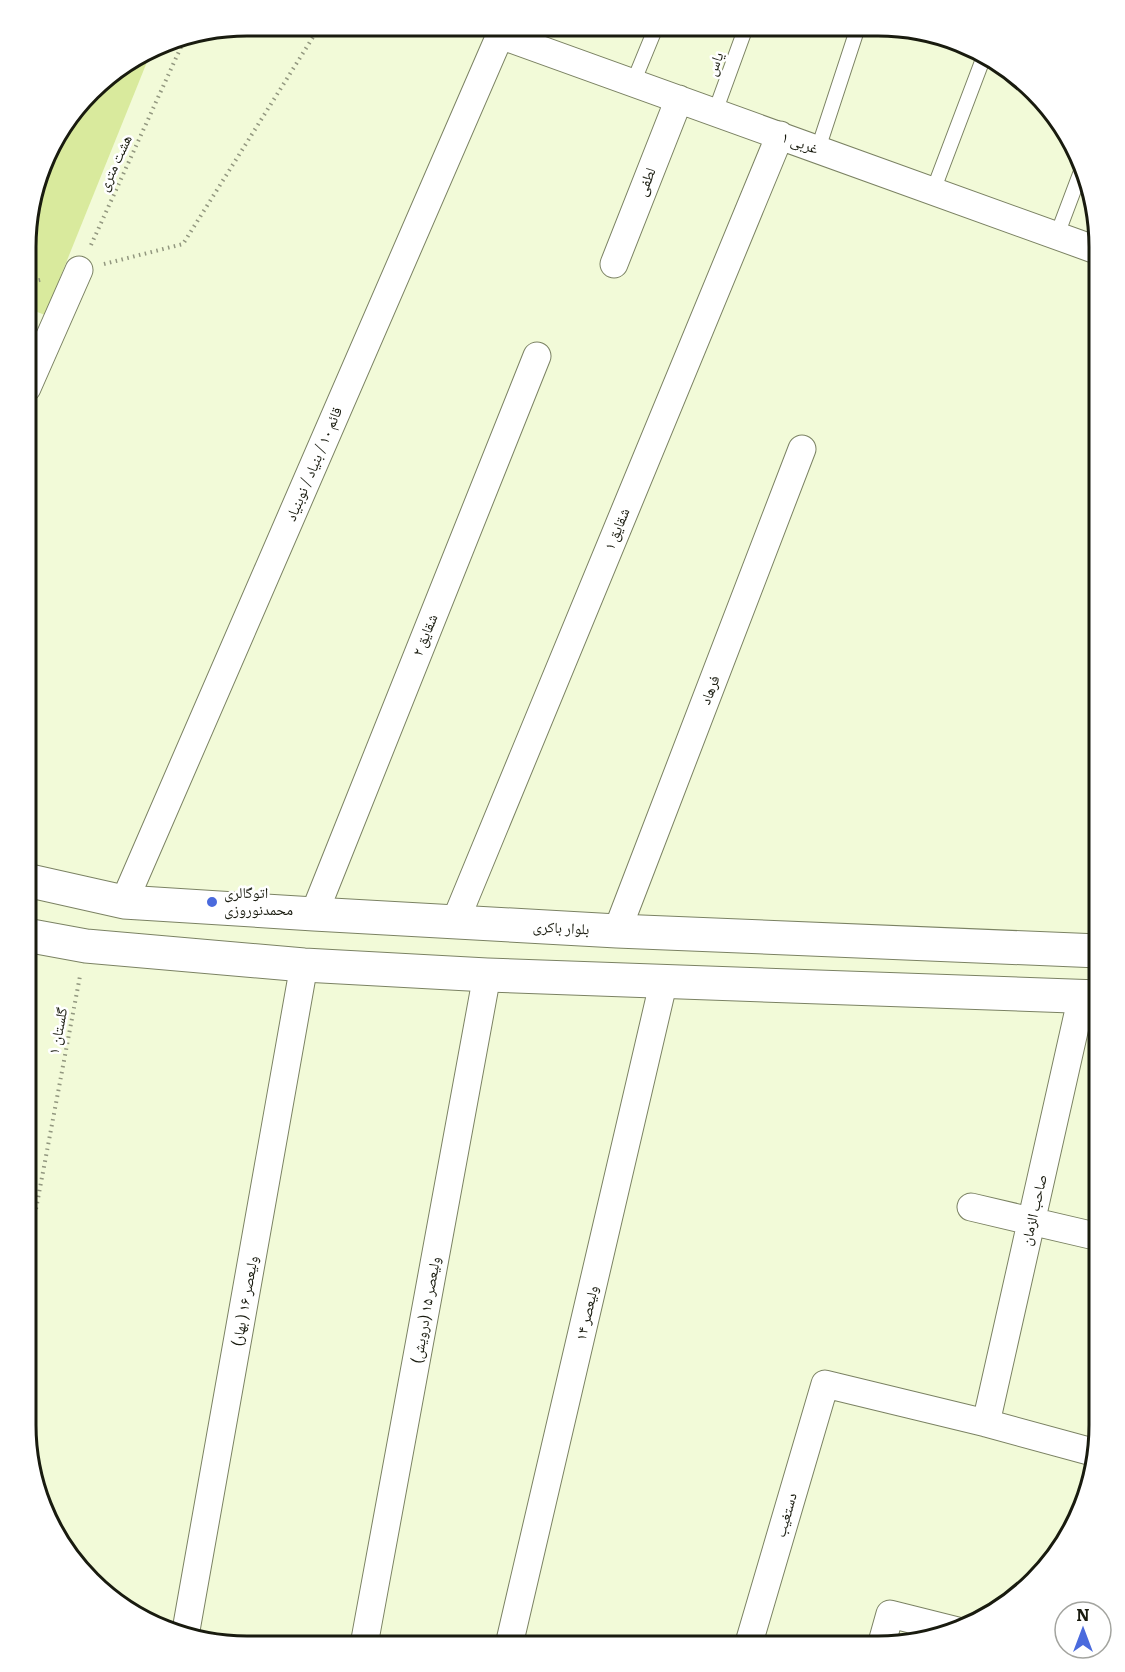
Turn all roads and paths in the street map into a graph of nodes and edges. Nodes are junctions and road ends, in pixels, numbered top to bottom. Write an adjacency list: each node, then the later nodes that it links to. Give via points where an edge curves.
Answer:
1 (314, 36): 19 (path, via 183,244)
2 (500, 36): 25 (street, قائم ۱۰ / بنیاد / نوبنیاد)
3 (515, 36): 9 (street, ۱ غربی)
4 (652, 36): 9 (lane)
5 (743, 36): 11 (lane, یاس)
6 (855, 36): 13 (lane)
7 (181, 46): 19 (path, هشت متری)
8 (982, 63): 15 (lane)
9 (633, 83): 10 (street, ۱ غربی)
10 (679, 99): 11 (street, ۱ غربی); 18 (street, لطفی)
11 (715, 112): 12 (street, ۱ غربی)
12 (780, 135): 13 (street, ۱ غربی); 27 (street, شقایق ۱)
13 (818, 149): 15 (street, ۱ غربی)
14 (1078, 179): 16 (lane)
15 (933, 191): 16 (street, ۱ غربی)
16 (1057, 235): 17 (street, ۱ غربی)
17 (1089, 246)
18 (614, 264)
19 (79, 270): 20 (path); 22 (street)
20 (36, 281)
21 (537, 356): 26 (street, شقایق ۲)
22 (36, 368)
23 (802, 449): 28 (street, فرهاد)
24 (36, 882): 25 (street, بلوار باکری)
25 (124, 902): 26 (street, بلوار باکری); 30 (street)
26 (314, 914): 27 (street, بلوار باکری)
27 (455, 922): 28 (street, بلوار باکری)
28 (617, 931): 31 (street, بلوار باکری)
29 (36, 937): 30 (street)
30 (86, 946): 32 (street); 38 (path, گلستان ۱)
31 (1089, 951)
32 (304, 965): 33 (street); 43 (street, ولیعصر ۱۶ ( بهار))
33 (487, 975): 34 (street); 45 (street, ولیعصر ۱۵ (درویش))
34 (664, 980): 35 (street); 46 (street, ولیعصر ۱۴)
35 (1089, 996)
36 (1089, 1004): 39 (street, صاحب الزمان)
37 (971, 1207): 39 (street)
38 (36, 1209)
39 (1031, 1222): 40 (street); 41 (street, صاحب الزمان)
40 (1089, 1236)
41 (986, 1423): 42 (street); 47 (street, دستغیب, via 825,1384)
42 (1087, 1451)
43 (187, 1627)
44 (941, 1627): 48 (street, via 890,1614)
45 (366, 1636)
46 (511, 1636)
47 (751, 1636)
48 (884, 1636)

